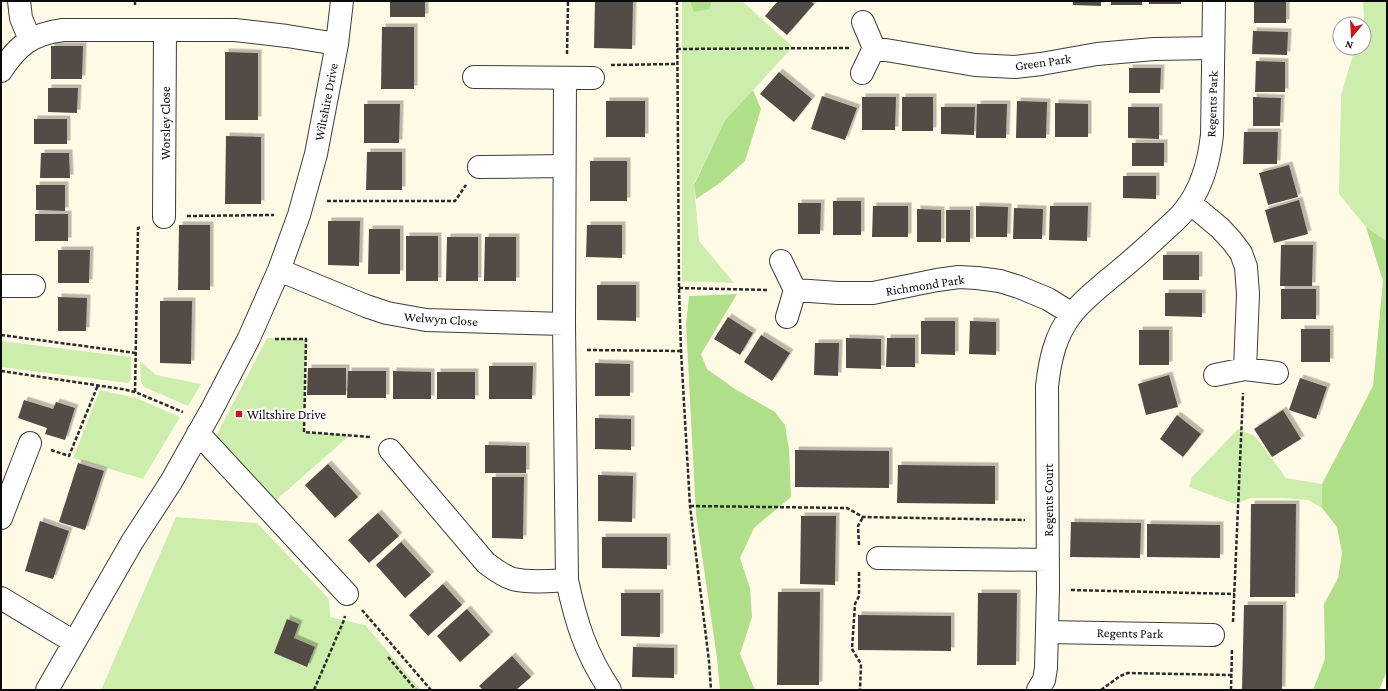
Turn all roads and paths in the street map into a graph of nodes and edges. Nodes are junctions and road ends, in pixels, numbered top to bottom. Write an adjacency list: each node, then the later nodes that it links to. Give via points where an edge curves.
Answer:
1 (19, 1): 8 (street, via 21,18)
2 (342, 1): 9 (street, Wiltshire Drive)
3 (568, 1): 17 (path, via 567,63)
4 (677, 1): 12 (path)
5 (1214, 1): 11 (street, Regents Park)
6 (863, 22): 10 (street)
7 (166, 30): 8 (street, via 63,30 39,35); 9 (street, via 234,30); 23 (street, Worsley Close)
8 (30, 40): 14 (street, via 12,54)
9 (337, 44): 22 (street, Wiltshire Drive, via 316,154)
10 (874, 48): 11 (street, Green Park, via 976,65 1015,67 1104,53); 12 (path); 15 (street)
11 (1214, 48): 21 (street, Regents Park, via 1210,150 1202,178)
12 (677, 49): 13 (path)
13 (677, 64): 18 (path, via 605,65); 28 (path)
14 (1, 71)
15 (862, 73)
16 (474, 77): 17 (street)
17 (564, 78): 18 (street); 19 (street)
18 (593, 78)
19 (564, 166): 20 (street); 32 (street)
20 (479, 167): 22 (path, via 455,201)
21 (1190, 203): 30 (street, Regents Park, via 1148,246); 38 (street, via 1232,241 1246,267 1248,294)
22 (301, 208): 23 (path); 25 (street, Wiltshire Drive)
23 (164, 216): 37 (path, via 138,228)
24 (781, 262): 29 (street)
25 (279, 270): 32 (street, Welwyn Close, via 366,306 406,317 426,320); 34 (street, Wiltshire Drive)
26 (1, 286): 27 (street)
27 (34, 286)
28 (679, 288): 29 (path); 36 (path)
29 (795, 290): 30 (street, Richmond Park, via 873,293 937,280 977,278 1019,287 1048,299); 31 (street)
30 (1072, 314): 50 (street, Regents Court, via 1054,346 1049,365)
31 (787, 317)
32 (564, 324): 35 (street)
33 (1, 335): 37 (path)
34 (249, 338): 44 (street, Wiltshire Drive); 46 (path, via 306,339 304,432 369,436)
35 (564, 350): 36 (path); 53 (street)
36 (681, 351): 47 (path)
37 (136, 353): 43 (path)
38 (1245, 369): 40 (street); 41 (street); 56 (path)
39 (1, 371): 42 (path)
40 (1277, 373)
41 (1215, 375)
42 (98, 385): 43 (path); 45 (path, via 69,456)
43 (135, 392): 44 (path, via 183,412)
44 (198, 433): 55 (street); 61 (street, Wiltshire Drive, via 172,482 132,542)
45 (30, 442): 49 (street)
46 (390, 450): 53 (street, via 486,563 498,572 512,579 527,581)
47 (690, 506): 48 (path, via 847,508); 70 (path)
48 (863, 517): 50 (path); 51 (path, via 858,526)
49 (1, 518)
50 (1048, 520): 52 (street, Regents Court)
51 (865, 558): 52 (street); 71 (path, via 859,596 855,604 852,649 861,664)
52 (1048, 560): 54 (street, Regents Court)
53 (567, 580): 69 (street, via 584,642)
54 (1048, 589): 56 (path); 59 (street, Regents Court)
55 (347, 594): 66 (path, via 344,620); 68 (path)
56 (1235, 594): 58 (path)
57 (1, 598): 61 (street)
58 (1233, 628)
59 (1047, 632): 60 (street, Regents Park); 72 (street, Regents Court, via 1046,668 1044,680)
60 (1213, 635)
61 (74, 642): 65 (street, Wiltshire Drive)
62 (1232, 648): 64 (path)
63 (388, 657): 67 (path)
64 (1232, 675): 73 (path, via 1128,673); 74 (path)
65 (47, 690)
66 (314, 690)
67 (416, 690)
68 (431, 690)
69 (610, 690)
70 (711, 690)
71 (860, 690)
72 (1038, 690)
73 (1101, 690)
74 (1231, 690)

